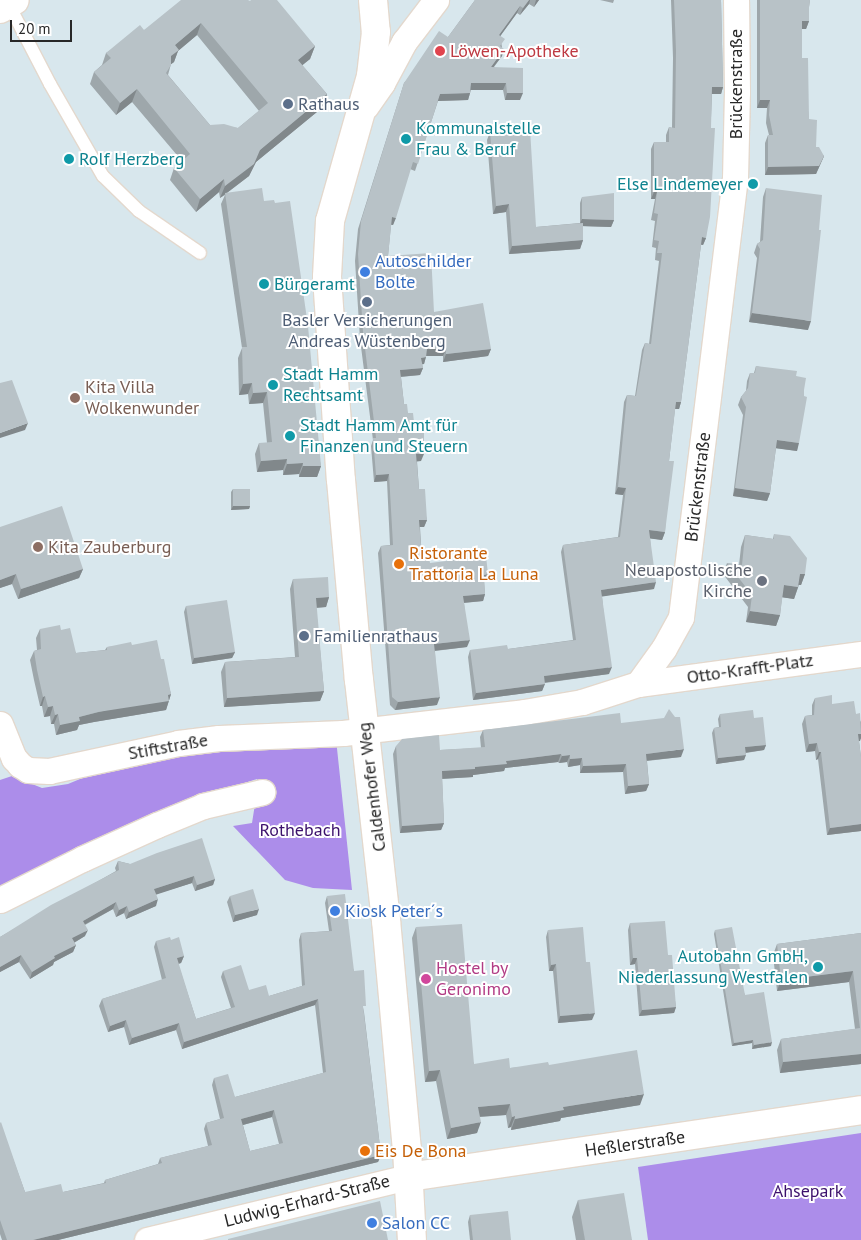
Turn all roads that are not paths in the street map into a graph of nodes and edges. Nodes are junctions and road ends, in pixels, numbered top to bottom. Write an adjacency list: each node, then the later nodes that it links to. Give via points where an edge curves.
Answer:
1 (373, 0): 5 (street, Caldenhofer Weg, via 376,32 373,61)
2 (436, 0): 5 (street, via 404,42)
3 (736, 0): 8 (street, Brückenstraße, via 735,179 681,617)
4 (7, 3): 6 (lane, via 103,176 139,211)
5 (360, 114): 10 (street, Caldenhofer Weg, via 330,220 326,277)
6 (200, 253)
7 (861, 654): 8 (street, Otto-Krafft-Platz)
8 (638, 684): 10 (street, via 582,702)
9 (0, 724): 10 (street, Stiftstraße, via 14,758 22,767 38,772 178,743)
10 (365, 730): 14 (street, Caldenhofer Weg, via 386,920)
11 (262, 792): 12 (street, via 180,815)
12 (0, 900)
13 (861, 1110): 14 (street, Heßlerstraße)
14 (408, 1177): 15 (street, Ludwig-Erhard-Straße); 16 (street, Caldenhofer Weg)
15 (147, 1240)
16 (412, 1240)

